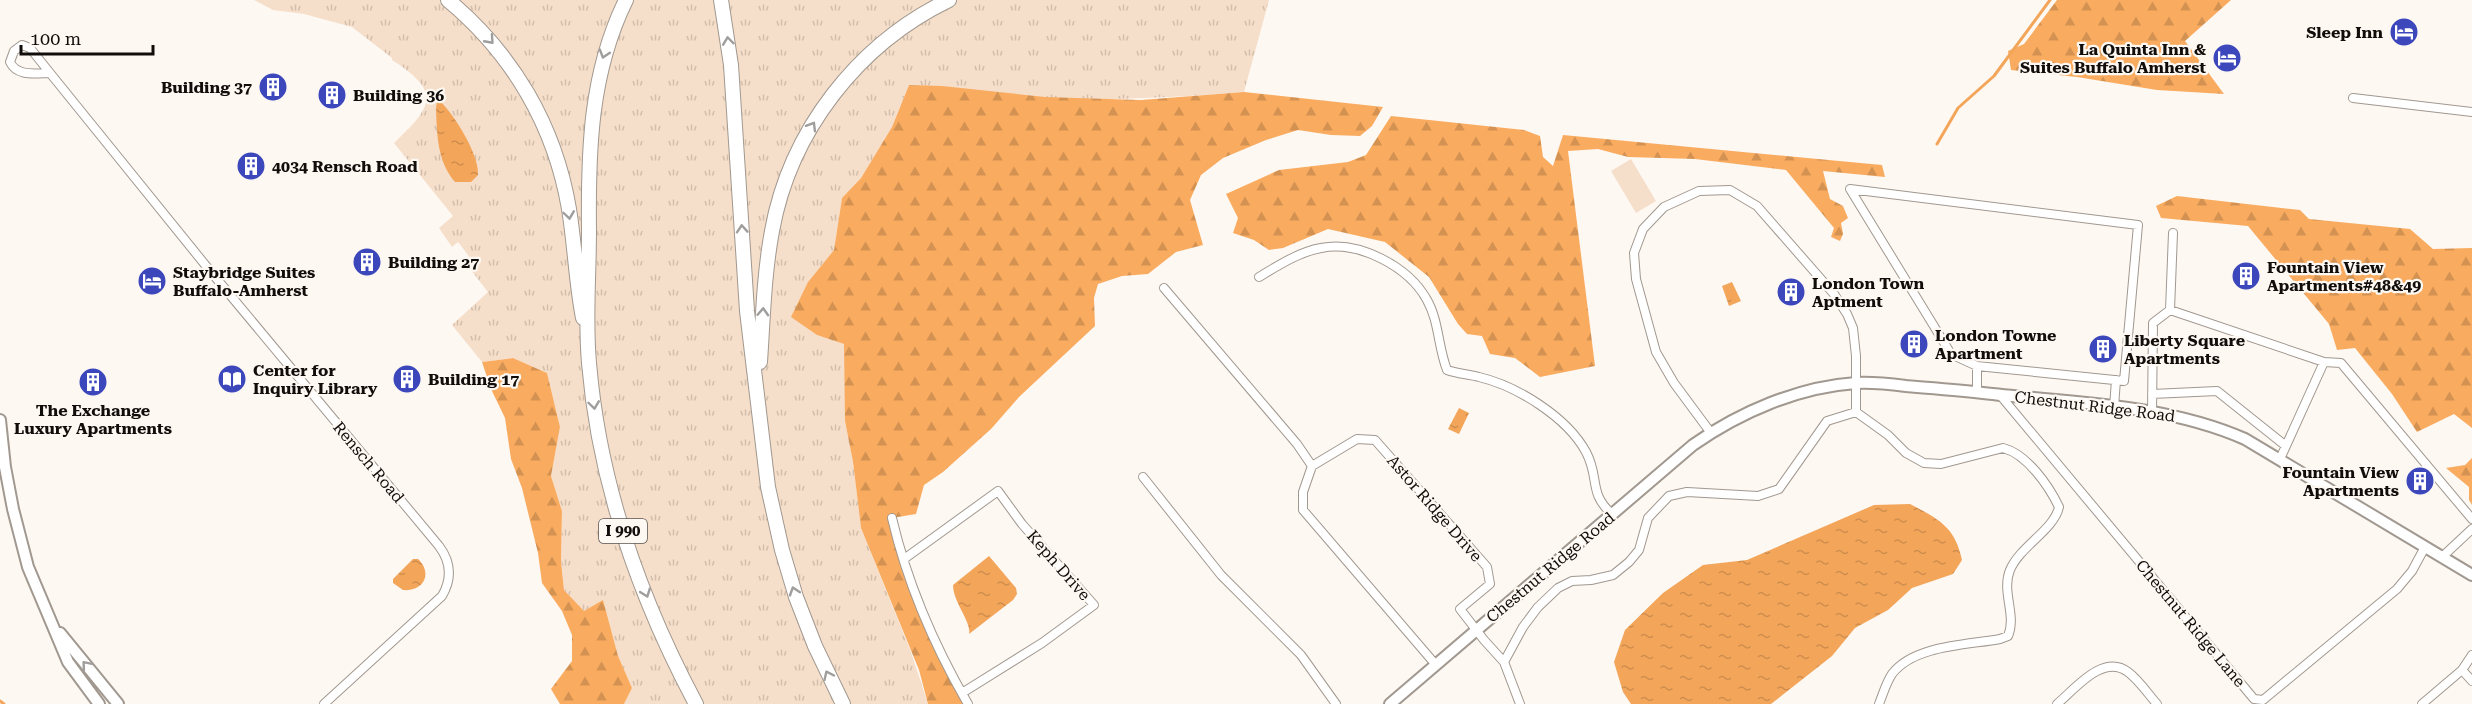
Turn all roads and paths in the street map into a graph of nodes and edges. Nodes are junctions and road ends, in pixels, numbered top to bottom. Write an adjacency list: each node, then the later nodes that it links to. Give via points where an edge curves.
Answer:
1 (448, 0): 12 (highway, one-way to 12, via 481,30 512,67 549,136 566,195)
2 (626, 0): 12 (highway, one-way to 12, via 602,60 592,116)
3 (721, 0): 17 (highway, one-way to 3, via 747,311 730,65)
4 (949, 0): 17 (highway, one-way to 4, via 764,285 772,229 798,152 831,98 863,61 900,30)
5 (50, 73): 5 (street, Rensch Road, via 22,73 10,62 11,56 18,47 26,46); 48 (street, Rensch Road, via 446,557 449,577 438,601)
6 (2353, 98): 7 (street)
7 (2472, 112)
8 (2173, 233): 11 (street)
9 (1259, 277): 30 (street, via 1289,259 1322,248 1349,248 1383,260 1405,274 1427,299 1447,370 1519,392 1551,412 1586,452 1595,475 1596,494)
10 (1164, 288): 28 (street)
11 (2170, 310): 13 (street); 19 (street, via 2153,323)
12 (588, 347): 49 (highway, I 990, one-way to 49, via 598,431 621,525 654,616)
13 (2324, 362): 26 (street); 32 (street, via 2341,363)
14 (1977, 366): 15 (street); 15 (street, via 1951,354 1850,189 2138,225 2124,381); 18 (street)
15 (2116, 380): 21 (street)
16 (1857, 383): 18 (street, Chestnut Ridge Road); 22 (street); 25 (street, Chestnut Ridge Road, via 1776,401); 25 (street, via 1853,328 1834,294 1757,206 1730,190 1699,191 1664,207 1643,229 1634,253 1636,279 1656,352)
17 (758, 392): 50 (highway, one-way to 17, via 807,627 782,550 766,471)
18 (1977, 392): 20 (street, Chestnut Ridge Road)
19 (2152, 394): 23 (street); 26 (street, via 2217,391)
20 (2000, 395): 21 (street, Chestnut Ridge Road); 34 (street, Chestnut Ridge Lane, via 2254,699 2263,700 2397,589)
21 (2114, 407): 23 (street, Chestnut Ridge Road)
22 (1856, 412): 41 (street, via 1827,421 1779,489 1758,496 1687,492 1669,496 1648,518 1639,550 1629,562 1613,575 1572,580 1557,588 1523,627); 55 (street, via 1924,463 1941,465 2003,448 2010,450 2049,489 2059,507 2052,522 2032,541 2010,572 2008,636 1929,651 1914,658 1894,672)
23 (2152, 412): 27 (street, Chestnut Ridge Road, via 2216,426)
24 (0, 420): 38 (street, via 22,550)
25 (1711, 432): 30 (street, Chestnut Ridge Road)
26 (2286, 446): 27 (street)
27 (2280, 459): 34 (street, Chestnut Ridge Road)
28 (1312, 466): 39 (street, Astor Ridge Drive, via 1357,439 1375,440 1487,567 1490,584 1460,609); 42 (street, via 1303,492 1303,510)
29 (1143, 477): 52 (street, via 1221,575 1301,655)
30 (1612, 514): 39 (street, Chestnut Ridge Road)
31 (891, 518): 36 (street)
32 (2472, 519)
33 (2472, 529): 35 (street)
34 (2425, 547): 35 (street, Chestnut Ridge Road)
35 (2442, 557): 37 (street, Chestnut Ridge Road)
36 (904, 559): 45 (street, via 930,630); 45 (street, Keph Drive, via 998,491 1094,605 1042,644)
37 (2472, 575)
38 (54, 626): 46 (street, via 68,662); 47 (street, one-way to 38)
39 (1476, 630): 41 (street); 42 (street, Chestnut Ridge Road)
40 (2472, 655): 43 (street)
41 (1504, 662): 54 (street)
42 (1436, 665): 53 (street, Chestnut Ridge Road)
43 (2462, 670): 44 (street); 58 (street)
44 (2472, 681)
45 (962, 693): 51 (street)
46 (99, 704)
47 (118, 704)
48 (324, 704)
49 (696, 704)
50 (843, 704)
51 (968, 704)
52 (1336, 704)
53 (1390, 704)
54 (1520, 704)
55 (1879, 704)
56 (2057, 704): 57 (street, via 2096,671 2110,667 2131,674)
57 (2157, 704)
58 (2422, 704)

